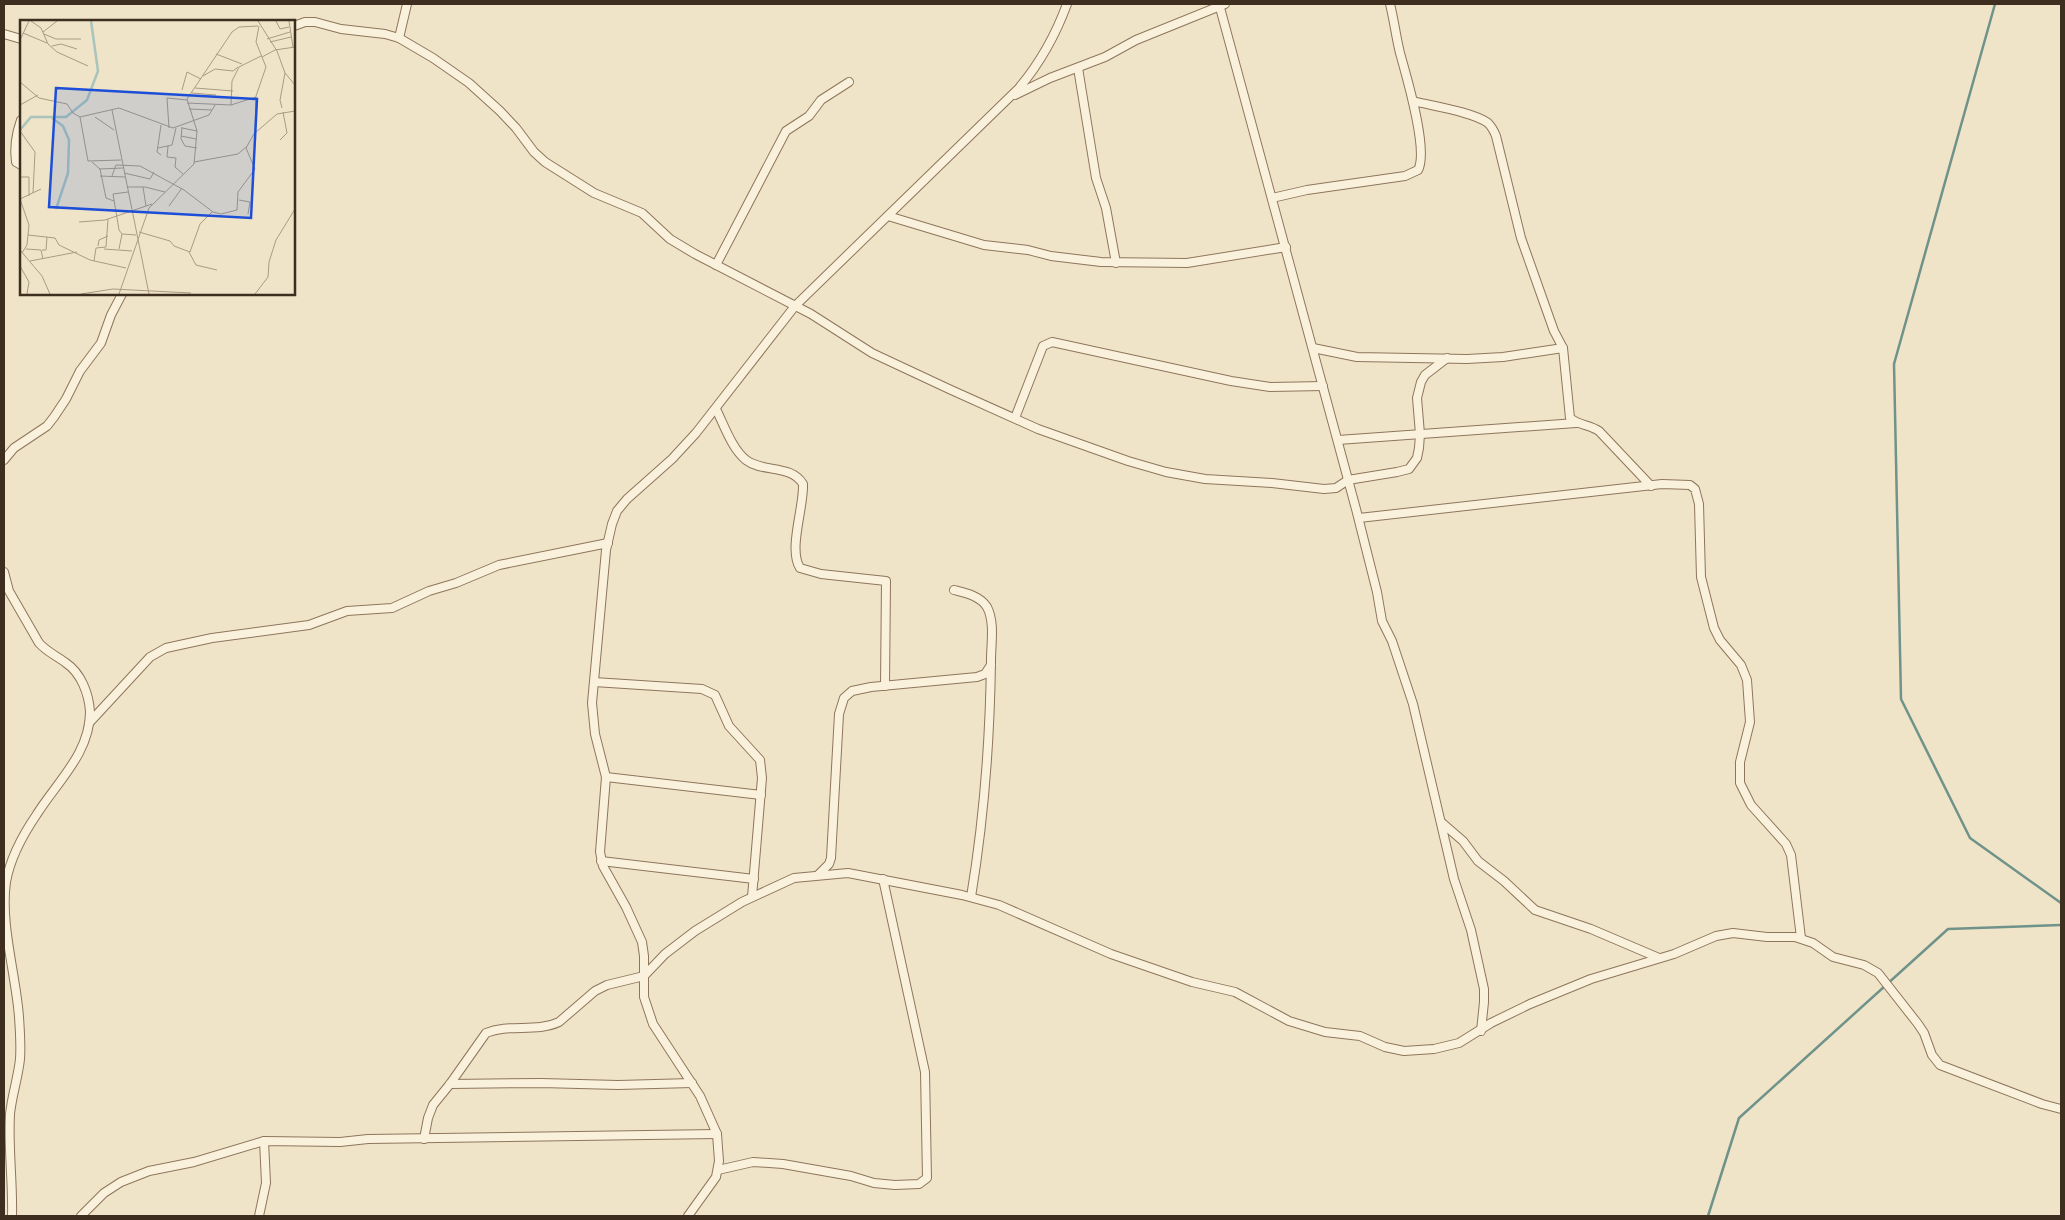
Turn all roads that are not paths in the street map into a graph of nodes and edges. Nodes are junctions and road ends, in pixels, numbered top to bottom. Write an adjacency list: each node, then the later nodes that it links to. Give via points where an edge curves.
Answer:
1 (407, 4): 7 (street)
2 (1067, 4): 11 (street, via 1034,70)
3 (1390, 4): 12 (street)
4 (1221, 5): 9 (street); 15 (street)
5 (295, 26): 7 (street, via 314,22)
6 (4, 34): 8 (street)
7 (399, 38): 19 (street, via 469,83 506,116 545,162 594,193 642,213 670,239)
8 (20, 39)
9 (1078, 68): 11 (street); 18 (street, via 1096,178 1106,208)
10 (849, 82): 19 (street, via 821,100 810,116 786,131)
11 (1009, 98): 16 (street)
12 (1413, 101): 15 (street, via 1421,154 1420,166 1415,172); 23 (street, via 1468,114 1490,124 1496,136 1521,238)
13 (20, 123): 14 (street, via 15,149 16,162)
14 (20, 164)
15 (1272, 198): 17 (street)
16 (888, 216): 18 (street, via 984,245); 21 (street)
17 (1286, 247): 18 (street, via 1187,263); 22 (street)
18 (1116, 263)
19 (716, 265): 21 (street)
20 (121, 295): 31 (street, via 101,342 54,417 47,426 14,448)
21 (795, 306): 26 (street); 27 (street, via 872,353)
22 (1313, 348): 24 (street, via 1357,357); 25 (street)
23 (1563, 348): 24 (street, via 1489,359); 28 (street, via 1568,413)
24 (1447, 358): 29 (street, via 1421,382 1418,398)
25 (1323, 386): 27 (street, via 1270,387 1230,381 1052,342 1043,346); 30 (street)
26 (716, 409): 35 (street, via 672,459 627,499 612,524); 40 (street, via 748,462 796,476 803,484 796,544 796,560 800,568 821,574 886,581)
27 (1015, 418): 32 (street, via 1166,472 1205,479 1324,489 1336,488)
28 (1576, 422): 29 (street); 33 (street, via 1590,425 1607,437)
29 (1420, 434): 30 (street); 32 (street, via 1417,458 1408,469)
30 (1338, 440): 32 (street)
31 (4, 460)
32 (1348, 480): 34 (street)
33 (1651, 486): 34 (street); 52 (street, via 1677,484 1690,485 1695,489 1699,504 1701,577 1714,628 1748,680 1750,722 1740,762 1740,782 1751,805 1786,844 1791,855)
34 (1359, 518): 44 (street, via 1382,621 1413,704)
35 (608, 543): 39 (street); 41 (street, via 499,565 392,608 347,611 309,625 212,638 166,648 150,657)
36 (4, 572): 41 (street, via 9,591 39,643 79,676 89,703)
37 (954, 590): 38 (street, via 974,595 988,609)
38 (991, 665): 40 (street, via 985,674 977,677); 51 (street, via 987,768)
39 (594, 682): 42 (street, via 595,734); 43 (street, via 702,689 712,693 729,726 760,760)
40 (885, 686): 47 (street, via 852,691 841,704 831,858)
41 (89, 723): 46 (street, via 81,750 36,815)
42 (606, 777): 43 (street); 45 (street)
43 (761, 795): 48 (street)
44 (1441, 822): 53 (street, via 1463,841 1478,861 1535,910); 55 (street, via 1454,879 1472,930 1484,989)
45 (601, 861): 48 (street); 54 (street, via 642,942)
46 (6, 871): 63 (street, via 5,905 19,1017 20,1058 10,1117)
47 (818, 875): 49 (street, via 848,873); 50 (street, via 794,878)
48 (754, 879): 50 (street)
49 (883, 879): 51 (street); 62 (street, via 925,1072 927,1178 919,1184 895,1185 783,1164 753,1162)
50 (752, 897): 54 (street, via 695,931 665,954)
51 (971, 897): 55 (street, via 999,905 1132,962 1235,992 1289,1020 1326,1032 1360,1036 1404,1051 1459,1043)
52 (1801, 938): 53 (street, via 1733,933 1706,939); 58 (street, via 1833,956 1864,965 1878,973 1918,1024 1940,1065)
53 (1659, 958): 55 (street, via 1577,984 1509,1014)
54 (644, 976): 56 (street, via 644,996 653,1024); 57 (street, via 601,988 553,1025 503,1028 486,1033)
55 (1481, 1031)
56 (692, 1083): 57 (street, via 618,1086); 59 (street)
57 (450, 1084): 60 (street, via 433,1105)
58 (2061, 1109)
59 (717, 1134): 60 (street); 62 (street)
60 (424, 1139): 61 (street)
61 (264, 1141): 64 (street, via 135,1175 104,1192); 65 (street, via 266,1183)
62 (718, 1170): 66 (street)
63 (12, 1216)
64 (81, 1216)
65 (259, 1216)
66 (688, 1216)

